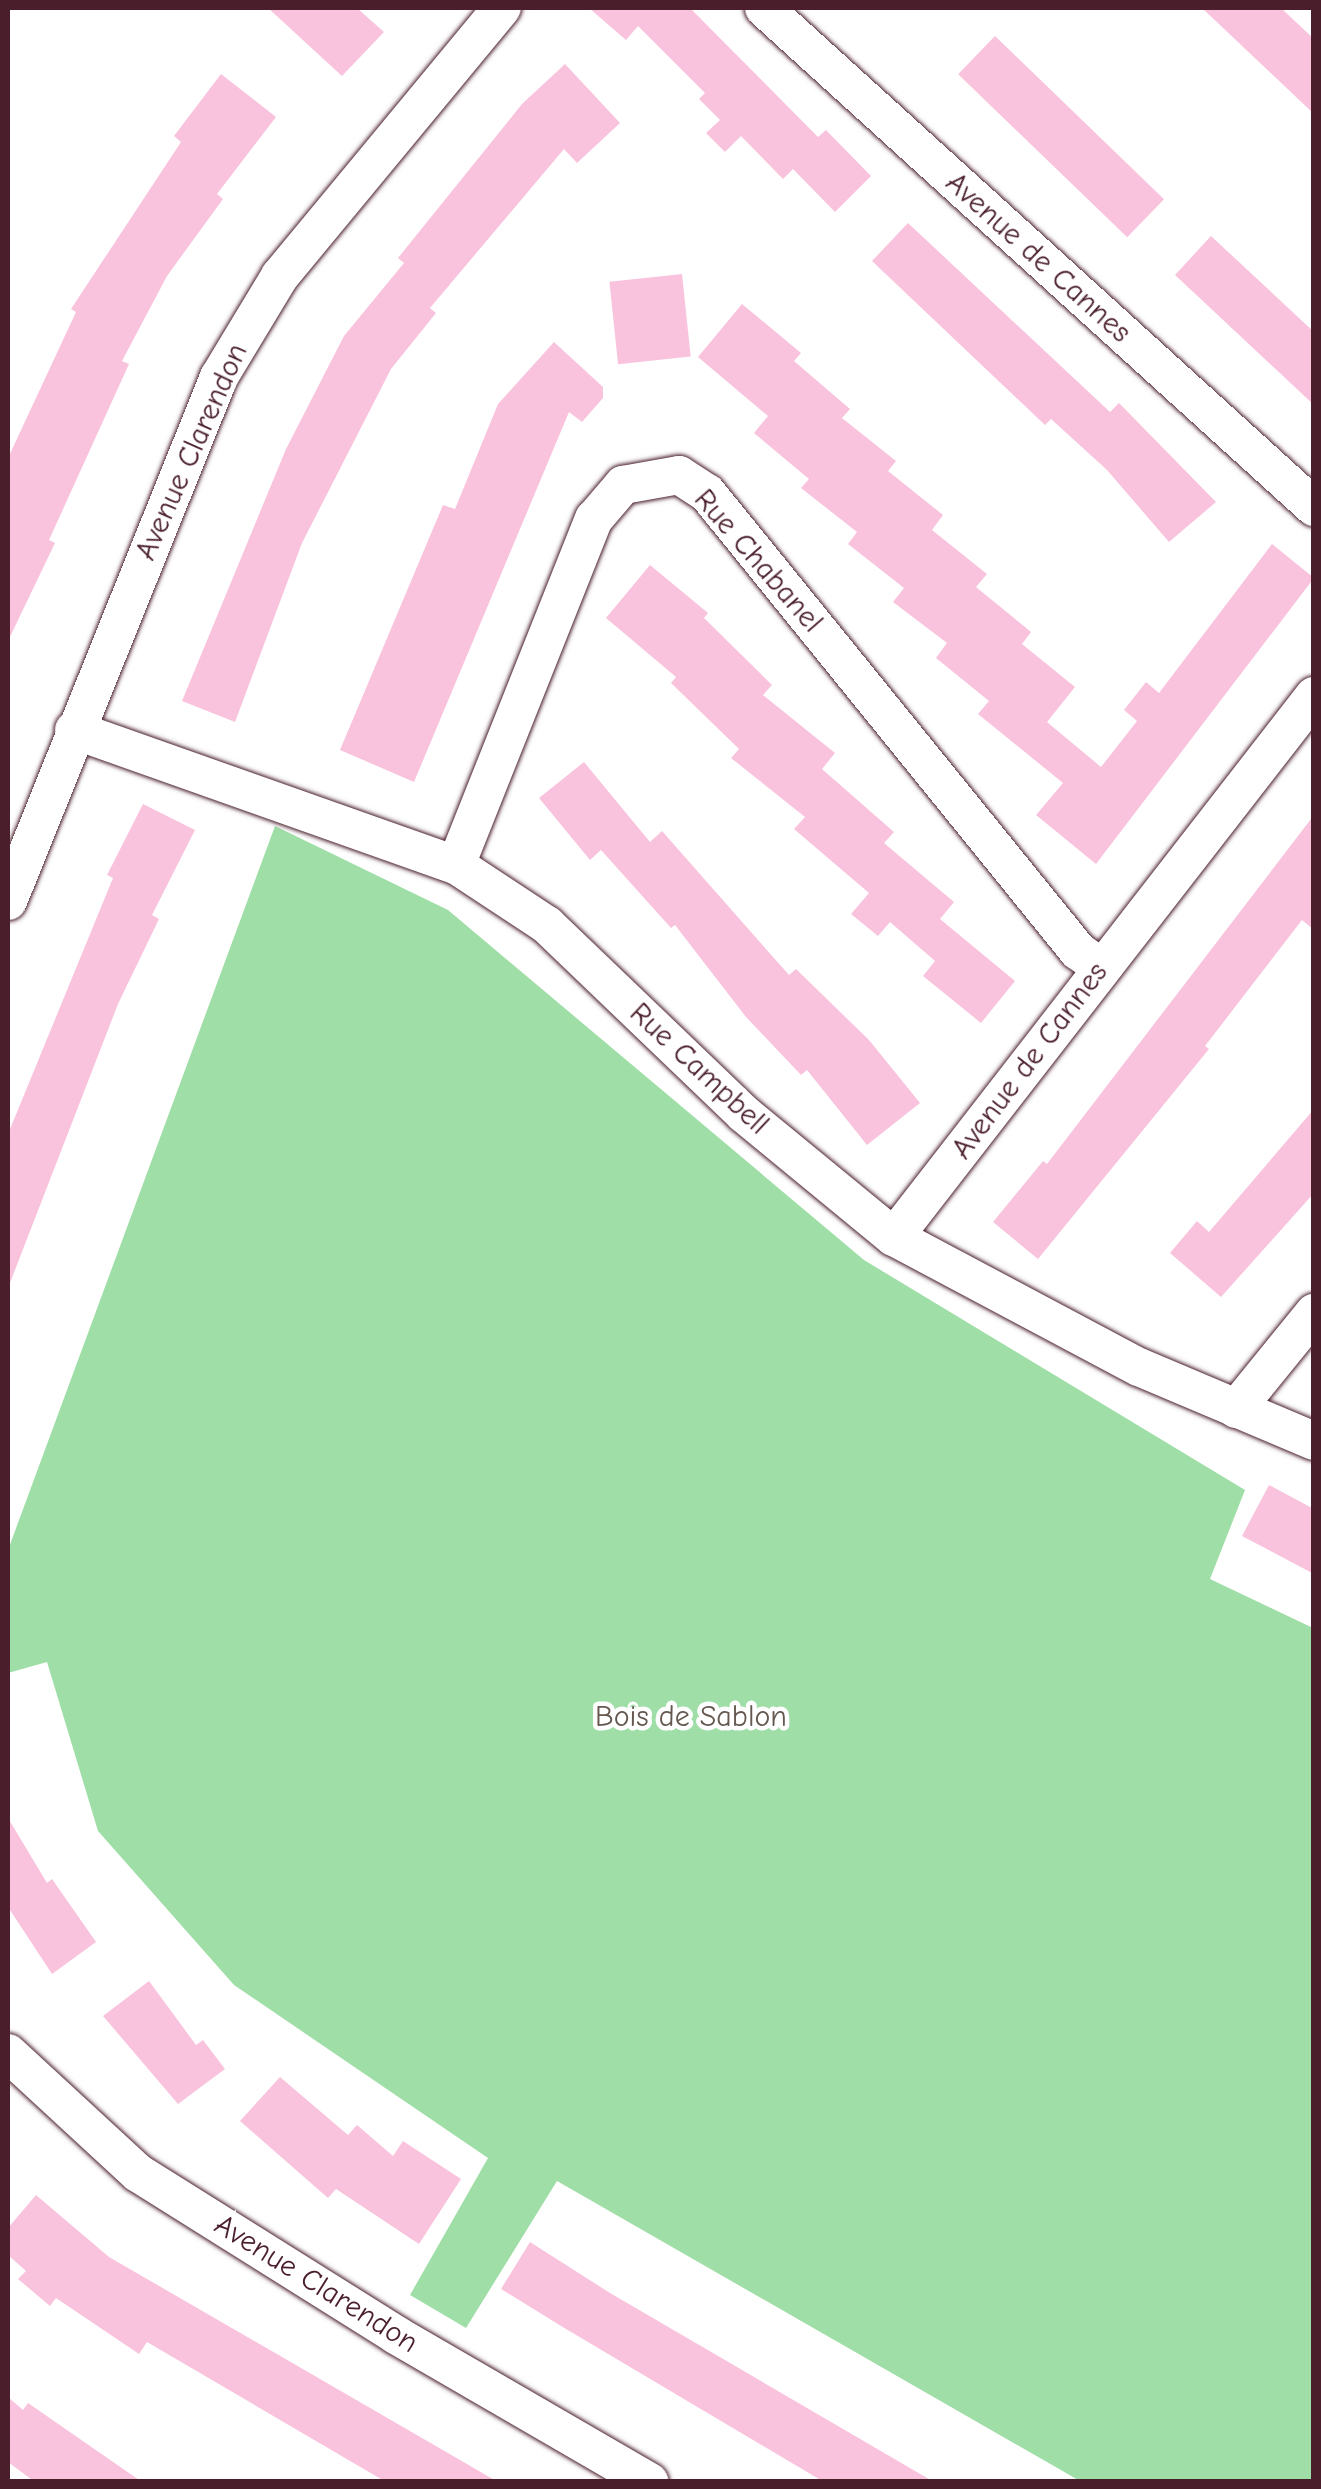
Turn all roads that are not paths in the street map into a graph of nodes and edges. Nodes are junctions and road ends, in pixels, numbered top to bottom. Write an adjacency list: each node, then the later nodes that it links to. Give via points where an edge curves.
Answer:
1 (764, 8): 3 (street, Avenue de Cannes)
2 (483, 14): 5 (street, Avenue Clarendon, via 280,276 219,377)
3 (1314, 507)
4 (1314, 696): 8 (street, Avenue de Cannes)
5 (74, 730): 6 (street, Rue Campbell); 7 (street, Avenue Clarendon)
6 (456, 865): 8 (street, Rue Chabanel, via 594,518 622,485 680,475 707,493 1078,950); 9 (street, Rue Campbell, via 546,925 744,1114)
7 (8, 901)
8 (1101, 968): 9 (street, Avenue de Cannes)
9 (894, 1237): 11 (street, Rue Campbell, via 976,1285)
10 (1314, 1313): 11 (street)
11 (1236, 1409): 12 (street, Rue Campbell)
12 (1314, 1441)
13 (8, 2053): 14 (street, Avenue Clarendon, via 138,2174)
14 (650, 2482)

